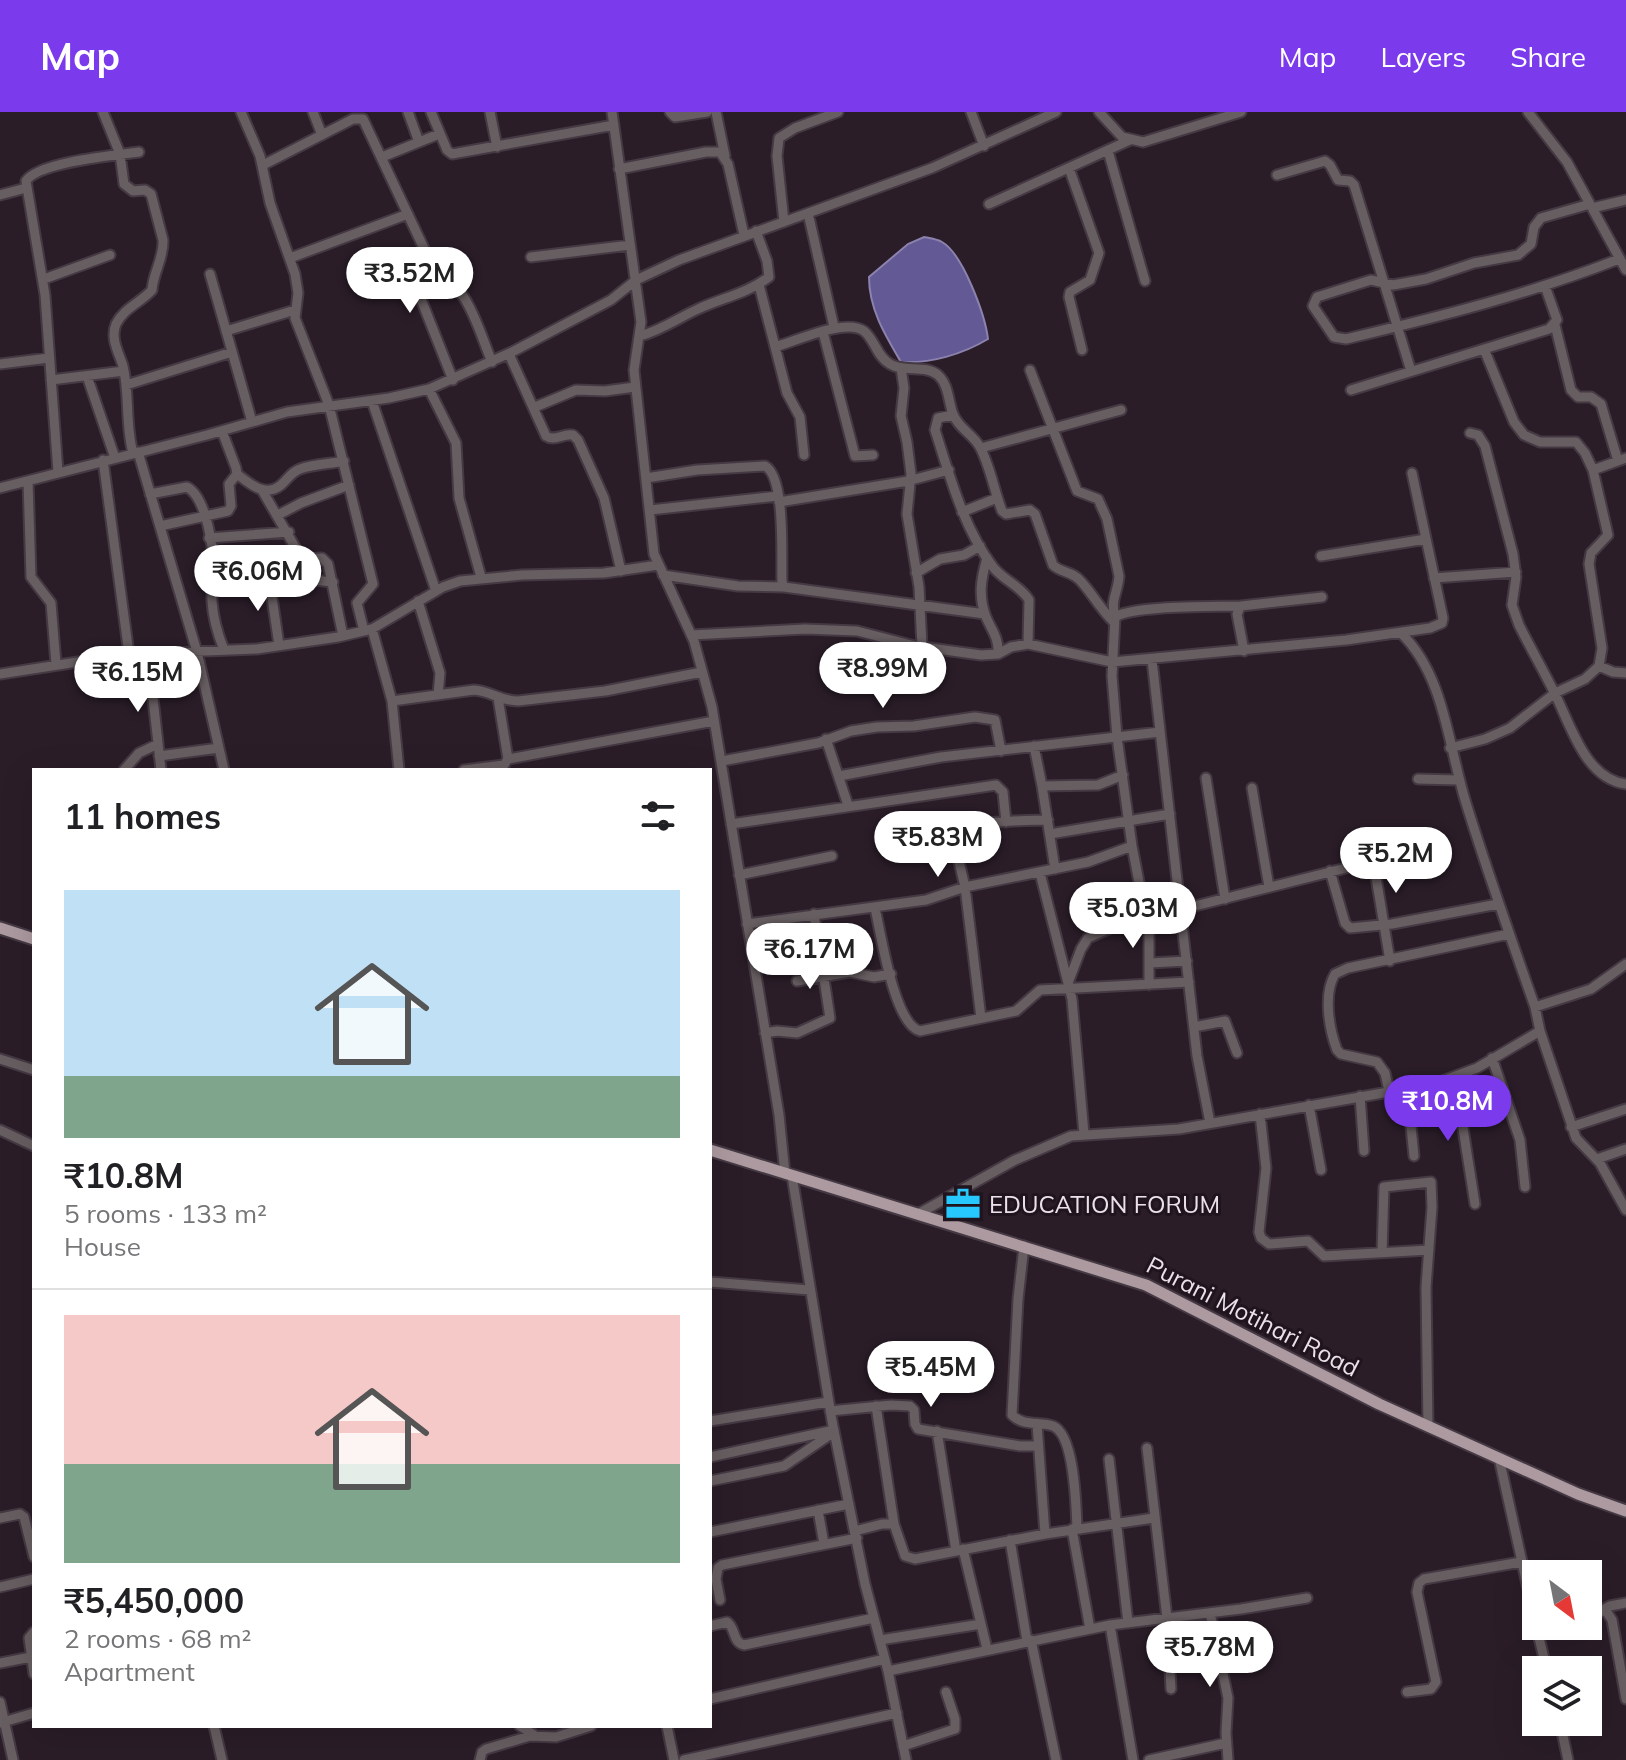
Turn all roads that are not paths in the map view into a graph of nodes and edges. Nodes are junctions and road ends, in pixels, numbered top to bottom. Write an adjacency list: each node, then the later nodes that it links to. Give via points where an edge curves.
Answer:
1 (103, 112): 28 (street)
2 (241, 112): 31 (street)
3 (313, 112): 21 (street)
4 (408, 112): 23 (street)
5 (431, 112): 20 (street)
6 (490, 112): 25 (street)
7 (612, 112): 19 (street)
8 (670, 112): 9 (street, via 675,117)
9 (707, 112)
10 (716, 112): 29 (street)
11 (838, 112): 42 (street, via 779,138)
12 (971, 112): 24 (street)
13 (1028, 112): 18 (street)
14 (1056, 112): 18 (street)
15 (1099, 112): 22 (street)
16 (1241, 112): 22 (street, via 1143,142)
17 (1528, 112): 39 (street, via 1567,162)
18 (1034, 123): 24 (street)
19 (614, 125): 25 (street); 33 (street)
20 (439, 134): 23 (street); 25 (street, via 452,154)
21 (322, 135): 30 (street, via 358,117); 31 (street)
22 (1130, 140): 26 (street)
23 (419, 142): 30 (street)
24 (984, 146): 40 (street)
25 (497, 147)
26 (1108, 151): 32 (street); 55 (street)
27 (139, 152): 28 (street)
28 (120, 154): 35 (street, via 39,171 28,177); 76 (street, via 124,184 151,194 164,248 152,290 128,308 114,331)
29 (725, 156): 33 (street, via 706,152); 44 (street)
30 (382, 157): 41 (street)
31 (263, 165): 48 (street)
32 (1069, 168): 38 (street); 68 (street, via 1099,253 1090,280 1069,297)
33 (619, 169): 45 (street)
34 (1277, 175): 56 (street, via 1325,161 1338,180 1354,185)
35 (26, 188): 36 (street); 53 (street)
36 (0, 195)
37 (1626, 200): 39 (street)
38 (989, 204)
39 (1591, 206): 49 (street); 56 (street, via 1536,221 1531,244 1518,255 1402,285)
40 (808, 213): 42 (street); 61 (street)
41 (408, 214): 48 (street); 50 (street)
42 (784, 222): 43 (street)
43 (756, 231): 44 (street); 57 (street, via 769,270)
44 (744, 235): 54 (street)
45 (630, 245): 47 (street); 54 (street)
46 (110, 255): 53 (street)
47 (531, 257)
48 (290, 258): 59 (street, via 298,293)
49 (1619, 259): 51 (street); 58 (street)
50 (433, 267): 72 (street, via 463,296); 80 (street, via 417,278 417,289)
51 (1626, 270)
52 (210, 274): 63 (street)
53 (44, 279): 71 (street)
54 (636, 280): 65 (street); 70 (street, via 611,300)
55 (1145, 281)
56 (1382, 282): 62 (street); 62 (street, via 1371,280 1317,297 1313,306 1339,340)
57 (759, 285): 65 (street); 66 (street)
58 (1545, 286): 60 (street); 62 (street)
59 (295, 310): 63 (street); 86 (street)
60 (1555, 325): 67 (street); 99 (street, via 1571,390 1601,404)
61 (834, 327): 64 (street); 74 (street, via 864,331 887,362)
62 (1397, 327): 77 (street)
63 (226, 331): 69 (street)
64 (823, 332): 66 (street); 97 (street, via 855,456)
65 (640, 336): 82 (street)
66 (775, 347): 96 (street, via 787,393 800,417)
67 (1484, 349): 77 (street); 103 (street, via 1519,429 1532,440 1576,442)
68 (1082, 350)
69 (232, 352): 81 (street); 90 (street)
70 (509, 354): 72 (street); 87 (street)
71 (49, 358): 73 (street); 79 (street)
72 (492, 362): 80 (street)
73 (0, 364)
74 (901, 368): 89 (street, via 940,376); 109 (street)
75 (1030, 370): 91 (street)
76 (124, 371): 78 (street); 81 (street)
77 (1411, 371): 84 (street)
78 (87, 376): 79 (street); 98 (street)
79 (51, 380): 104 (street)
80 (453, 380): 83 (street)
81 (126, 385): 95 (street, via 128,433)
82 (635, 387): 87 (street, via 576,390); 107 (street)
83 (429, 389): 85 (street); 132 (street, via 454,436 459,498)
84 (1351, 390)
85 (372, 401): 86 (street); 137 (street)
86 (329, 405): 90 (street); 101 (street)
87 (535, 407): 128 (street, via 546,436 568,434 578,440 604,498)
88 (1121, 410): 91 (street)
89 (953, 415): 94 (street); 102 (street, via 943,415 935,423)
90 (252, 422): 92 (street)
91 (1052, 428): 94 (street); 143 (street, via 1077,491 1098,499 1104,510 1119,576)
92 (222, 431): 95 (street); 106 (street)
93 (1470, 433): 129 (street, via 1485,446)
94 (981, 448): 114 (street)
95 (136, 453): 98 (street); 113 (street)
96 (804, 455)
97 (873, 455)
98 (115, 458): 100 (street)
99 (1622, 459): 103 (street)
100 (103, 460): 104 (street); 154 (street)
101 (344, 461): 110 (street); 112 (street, via 300,469 276,488)
102 (949, 470): 109 (street); 117 (street)
103 (1593, 470): 160 (street, via 1608,535 1591,553 1589,564 1602,648)
104 (58, 472): 108 (street)
105 (1412, 473): 123 (street)
106 (237, 474): 112 (street); 119 (street, via 229,484 228,511)
107 (646, 478): 115 (street, via 765,466 774,475); 116 (street)
108 (28, 481): 111 (street); 159 (street, via 31,577 51,603)
109 (908, 481): 115 (street); 130 (street)
110 (349, 485): 118 (street); 144 (street, via 372,576 372,588 357,603)
111 (0, 488)
112 (262, 490): 118 (street)
113 (150, 494): 119 (street, via 187,487); 120 (street)
114 (997, 498): 117 (street); 143 (street, via 1006,514 1035,514 1053,565 1075,575)
115 (779, 499): 116 (street); 136 (street)
116 (650, 510): 127 (street)
117 (962, 512): 124 (street)
118 (278, 515): 121 (street)
119 (206, 517): 120 (street); 122 (street)
120 (160, 526): 153 (street)
121 (289, 532): 122 (street); 134 (street, via 303,557 325,560)
122 (209, 538): 135 (street)
123 (1426, 539): 125 (street); 133 (street)
124 (980, 546): 126 (street); 130 (street)
125 (1321, 556)
126 (987, 558): 142 (street, via 980,593); 148 (street, via 1029,600)
127 (660, 570): 128 (street); 136 (street, via 738,586); 146 (street)
128 (621, 571): 132 (street)
129 (1516, 572): 133 (street); 164 (street, via 1515,615)
130 (916, 573): 141 (street)
131 (269, 577): 134 (street); 135 (street); 149 (street)
132 (481, 577): 137 (street)
133 (1434, 578): 145 (street, via 1442,623)
134 (333, 582): 147 (street)
135 (213, 585): 151 (street)
136 (784, 587): 141 (street)
137 (436, 591): 139 (street)
138 (1322, 597): 140 (street)
139 (418, 601): 144 (street); 165 (street, via 438,665)
140 (1241, 606): 143 (street, via 1123,613); 152 (street, via 1237,614)
141 (920, 607): 142 (street); 150 (street)
142 (985, 614): 156 (street, via 998,640)
143 (1114, 620): 158 (street)
144 (368, 630): 147 (street); 167 (street)
145 (1401, 633): 152 (street); 175 (street, via 1432,678)
146 (691, 635): 150 (street, via 857,631); 161 (street)
147 (343, 636): 149 (street)
148 (1028, 644): 156 (street); 158 (street)
149 (279, 645): 151 (street)
150 (922, 647): 156 (street)
151 (224, 650): 153 (street)
152 (1244, 651): 157 (street)
153 (197, 652): 155 (street); 174 (street)
154 (129, 654): 155 (street); 159 (street)
155 (148, 654): 172 (street)
156 (998, 654)
157 (1152, 660): 158 (street); 169 (street)
158 (1112, 662): 170 (street)
159 (56, 664): 163 (street)
160 (1599, 666): 162 (street); 164 (street)
161 (702, 672): 166 (street, via 605,691 518,701); 168 (street)
162 (1626, 673)
163 (0, 674)
164 (1555, 693): 175 (street, via 1510,728); 190 (street, via 1594,766)
165 (438, 695): 166 (street, via 486,691); 167 (street)
166 (498, 698): 178 (street)
167 (392, 701): 183 (street)
168 (714, 721): 178 (street); 179 (street)
169 (1160, 732): 170 (street); 194 (street)
170 (1117, 737): 173 (street); 185 (street)
171 (826, 739): 176 (street, via 877,727 991,717 998,725); 179 (street); 186 (street)
172 (158, 744): 177 (street); 180 (street, via 139,753)
173 (1034, 746): 176 (street); 191 (street)
174 (219, 748): 177 (street); 182 (street)
175 (1450, 748): 189 (street)
176 (1001, 751): 186 (street)
177 (159, 756): 181 (street)
178 (508, 759): 184 (street)
179 (722, 761): 198 (street)
180 (126, 768)
181 (161, 768)
182 (224, 768)
183 (399, 768)
184 (493, 768)
185 (1123, 775): 191 (street, via 1098,785); 197 (street)
186 (839, 776): 193 (street)
187 (1206, 778): 210 (street)
188 (1418, 779): 189 (street)
189 (1458, 780): 211 (street)
190 (1626, 784)
191 (1042, 786): 195 (street)
192 (1252, 788): 209 (street)
193 (848, 805): 196 (street, via 996,785 1003,792); 198 (street)
194 (1170, 814): 197 (street); 213 (street)
195 (1048, 820): 196 (street); 199 (street)
196 (1006, 822): 208 (street, via 953,836)
197 (1129, 822): 199 (street); 201 (street)
198 (731, 824): 207 (street)
199 (1050, 834): 204 (street)
200 (1375, 837): 203 (street, via 1379,850)
201 (1132, 846): 204 (street); 215 (street)
202 (832, 856): 207 (street)
203 (1374, 861): 205 (street); 217 (street)
204 (1055, 869): 206 (street)
205 (1330, 871): 209 (street); 217 (street, via 1347,927)
206 (1040, 873): 208 (street); 230 (street)
207 (739, 875): 216 (street)
208 (965, 887): 212 (street); 232 (street)
209 (1269, 887): 210 (street)
210 (1225, 899): 213 (street)
211 (1498, 904): 217 (street); 219 (street)
212 (875, 908): 214 (street); 225 (street)
213 (1182, 910): 215 (street); 221 (street)
214 (814, 914): 216 (street); 226 (street)
215 (1147, 915): 223 (street); 230 (street, via 1088,938)
216 (747, 924): 235 (street)
217 (1385, 925): 222 (street)
218 (0, 928): 220 (main road)
219 (1509, 934): 222 (street); 231 (street)
220 (32, 938)
221 (1187, 961): 223 (street); 228 (street)
222 (1390, 961): 242 (street, via 1335,974 1329,990 1337,1050 1377,1062)
223 (1150, 963): 229 (street)
224 (1626, 964): 231 (street, via 1591,989)
225 (891, 974): 226 (street); 232 (street, via 901,1011 913,1029)
226 (825, 977): 227 (street); 235 (street, via 830,1018 797,1033)
227 (797, 981)
228 (1189, 982): 229 (street); 233 (street)
229 (1149, 985): 230 (street)
230 (1069, 986): 232 (street, via 1040,990 1016,1011); 250 (street)
231 (1535, 1007): 234 (street)
232 (981, 1018)
233 (1194, 1027): 236 (street, via 1225,1021); 247 (street)
234 (1540, 1031): 237 (street); 248 (street)
235 (765, 1033): 258 (street)
236 (1237, 1053)
237 (1492, 1058): 240 (street); 259 (street, via 1520,1140)
238 (0, 1059): 239 (street)
239 (32, 1069)
240 (1455, 1078): 241 (street); 261 (street)
241 (1407, 1088): 242 (street); 255 (street)
242 (1389, 1091): 243 (street)
243 (1360, 1096): 244 (street); 254 (street)
244 (1309, 1105): 246 (street); 257 (street)
245 (1626, 1109): 248 (street)
246 (1260, 1114): 247 (street); 266 (street, via 1266,1168 1261,1238 1269,1244 1308,1241 1324,1256)
247 (1210, 1123): 250 (street, via 1154,1132)
248 (1571, 1127): 256 (street)
249 (0, 1130): 251 (street)
250 (1084, 1134): 263 (street, via 1035,1151)
251 (32, 1145)
252 (1626, 1149): 256 (street)
253 (712, 1151): 258 (main road, Purani Motihari Road)
254 (1364, 1151)
255 (1414, 1156)
256 (1597, 1159): 260 (street)
257 (1321, 1170)
258 (789, 1175): 263 (main road, Purani Motihari Road); 268 (street)
259 (1525, 1187)
260 (1622, 1192): 262 (street)
261 (1475, 1204)
262 (1626, 1210)
263 (918, 1214): 264 (main road, Purani Motihari Road)
264 (1024, 1246): 272 (street, via 1010,1406 1015,1419); 273 (main road, Purani Motihari Road, via 1146,1285)
265 (1429, 1250): 266 (street); 266 (street, via 1431,1182 1384,1187); 273 (street)
266 (1382, 1252)
267 (712, 1282): 268 (street)
268 (810, 1290): 270 (street)
269 (876, 1406): 270 (street); 275 (street, via 910,1406 918,1429); 288 (street)
270 (829, 1407): 271 (street); 274 (street)
271 (712, 1421)
272 (1037, 1424): 276 (street); 289 (street, via 1057,1428 1072,1458)
273 (1428, 1427): 279 (main road, Purani Motihari Road)
274 (834, 1431): 278 (street); 281 (street, via 784,1466); 282 (street)
275 (937, 1431): 276 (street); 296 (street)
276 (1038, 1446): 292 (street)
277 (1147, 1448): 286 (street)
278 (712, 1457)
279 (1499, 1458): 284 (main road, Purani Motihari Road); 297 (street)
280 (1109, 1459): 287 (street)
281 (712, 1481)
282 (849, 1504): 283 (street); 291 (street)
283 (818, 1510): 290 (street); 294 (street)
284 (1626, 1511)
285 (0, 1518): 295 (street, via 24,1517)
286 (1154, 1518): 287 (street); 307 (street)
287 (1115, 1523): 289 (street); 308 (street)
288 (894, 1524): 291 (street); 296 (street, via 905,1556 915,1559)
289 (1074, 1529): 292 (street); 312 (street)
290 (712, 1532)
291 (856, 1534): 294 (street); 306 (street)
292 (1045, 1534): 293 (street)
293 (1010, 1540): 296 (street); 315 (street)
294 (824, 1544): 302 (street, via 722,1565 716,1579)
295 (32, 1549)
296 (959, 1550): 309 (street)
297 (1521, 1562): 298 (street); 324 (street, via 1419,1583 1436,1682 1431,1689)
298 (1522, 1566)
299 (32, 1579): 300 (street)
300 (0, 1587)
301 (1307, 1598): 305 (street)
302 (720, 1600)
303 (1626, 1603): 304 (street)
304 (1603, 1610): 326 (street, via 1612,1620)
305 (1210, 1613): 307 (street); 337 (street, via 1228,1698)
306 (874, 1618): 311 (street, via 744,1645 727,1622); 314 (street)
307 (1167, 1618): 308 (street); 322 (street)
308 (1128, 1623): 310 (street)
309 (981, 1624): 314 (street); 316 (street)
310 (1110, 1625): 312 (street); 348 (street)
311 (712, 1626)
312 (1090, 1629): 315 (street)
313 (32, 1634): 317 (street)
314 (880, 1640): 318 (street)
315 (1029, 1641): 316 (street); 347 (street)
316 (987, 1649): 321 (street)
317 (31, 1657): 319 (street); 320 (street)
318 (885, 1659): 321 (street); 325 (street)
319 (0, 1663)
320 (32, 1663)
321 (888, 1671): 328 (street)
322 (1171, 1689)
323 (946, 1692): 338 (street, via 955,1729)
324 (1407, 1692)
325 (712, 1696)
326 (1626, 1699)
327 (0, 1702): 330 (street)
328 (897, 1713): 338 (street); 339 (street)
329 (32, 1714): 330 (street)
330 (2, 1722): 340 (street)
331 (214, 1728): 341 (street)
332 (523, 1728): 335 (street)
333 (585, 1728): 335 (street, via 556,1737)
334 (667, 1728): 343 (street)
335 (534, 1735): 342 (street, via 486,1749)
336 (1563, 1736): 351 (street)
337 (1226, 1743): 349 (street); 350 (street)
338 (903, 1746): 346 (street)
339 (736, 1748): 344 (street); 345 (street)
340 (13, 1760)
341 (222, 1760)
342 (480, 1760)
343 (674, 1760)
344 (684, 1760)
345 (739, 1760)
346 (906, 1760)
347 (1056, 1760)
348 (1133, 1760)
349 (1149, 1760)
350 (1228, 1760)
351 (1568, 1760)

